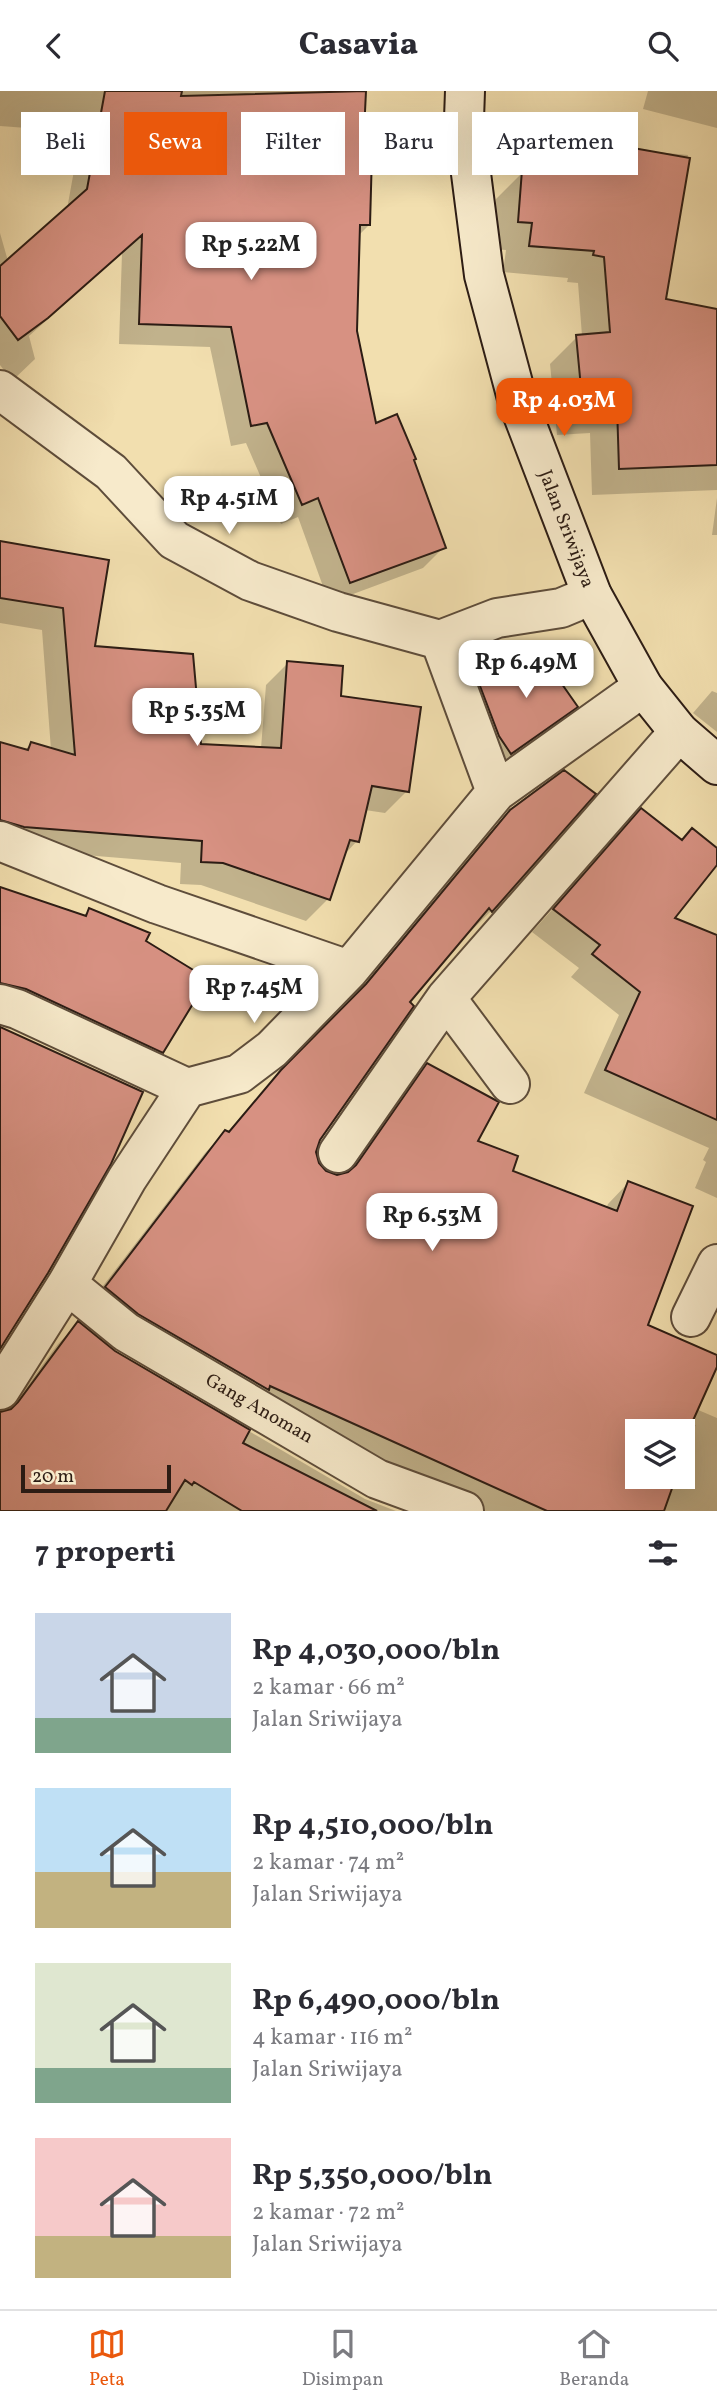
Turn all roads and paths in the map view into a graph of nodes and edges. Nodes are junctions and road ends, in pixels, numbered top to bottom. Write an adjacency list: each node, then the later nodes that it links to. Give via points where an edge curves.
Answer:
1 (465, 91): 3 (street, Jalan Sriwijaya, via 464,119 484,275)
2 (0, 390): 4 (street, via 111,472 174,540 250,581 338,612)
3 (576, 602): 4 (street, via 497,618); 5 (street, Jalan Sriwijaya)
4 (440, 640): 8 (street)
5 (643, 687): 6 (street, Jalan Sriwijaya); 8 (street)
6 (680, 732): 7 (street, Jalan Sriwijaya); 11 (street)
7 (717, 765)
8 (496, 792): 10 (street)
9 (0, 841): 10 (street, via 156,904)
10 (349, 969): 14 (street, via 272,1049 239,1074)
11 (446, 998): 13 (street); 15 (street)
12 (0, 1004): 14 (street)
13 (510, 1084)
14 (187, 1088): 17 (street, via 127,1179)
15 (338, 1153)
16 (717, 1264): 18 (street)
17 (67, 1284): 19 (street); 20 (street, Gang Anoman, via 126,1332 377,1479)
18 (691, 1317)
19 (0, 1390)
20 (464, 1511)

